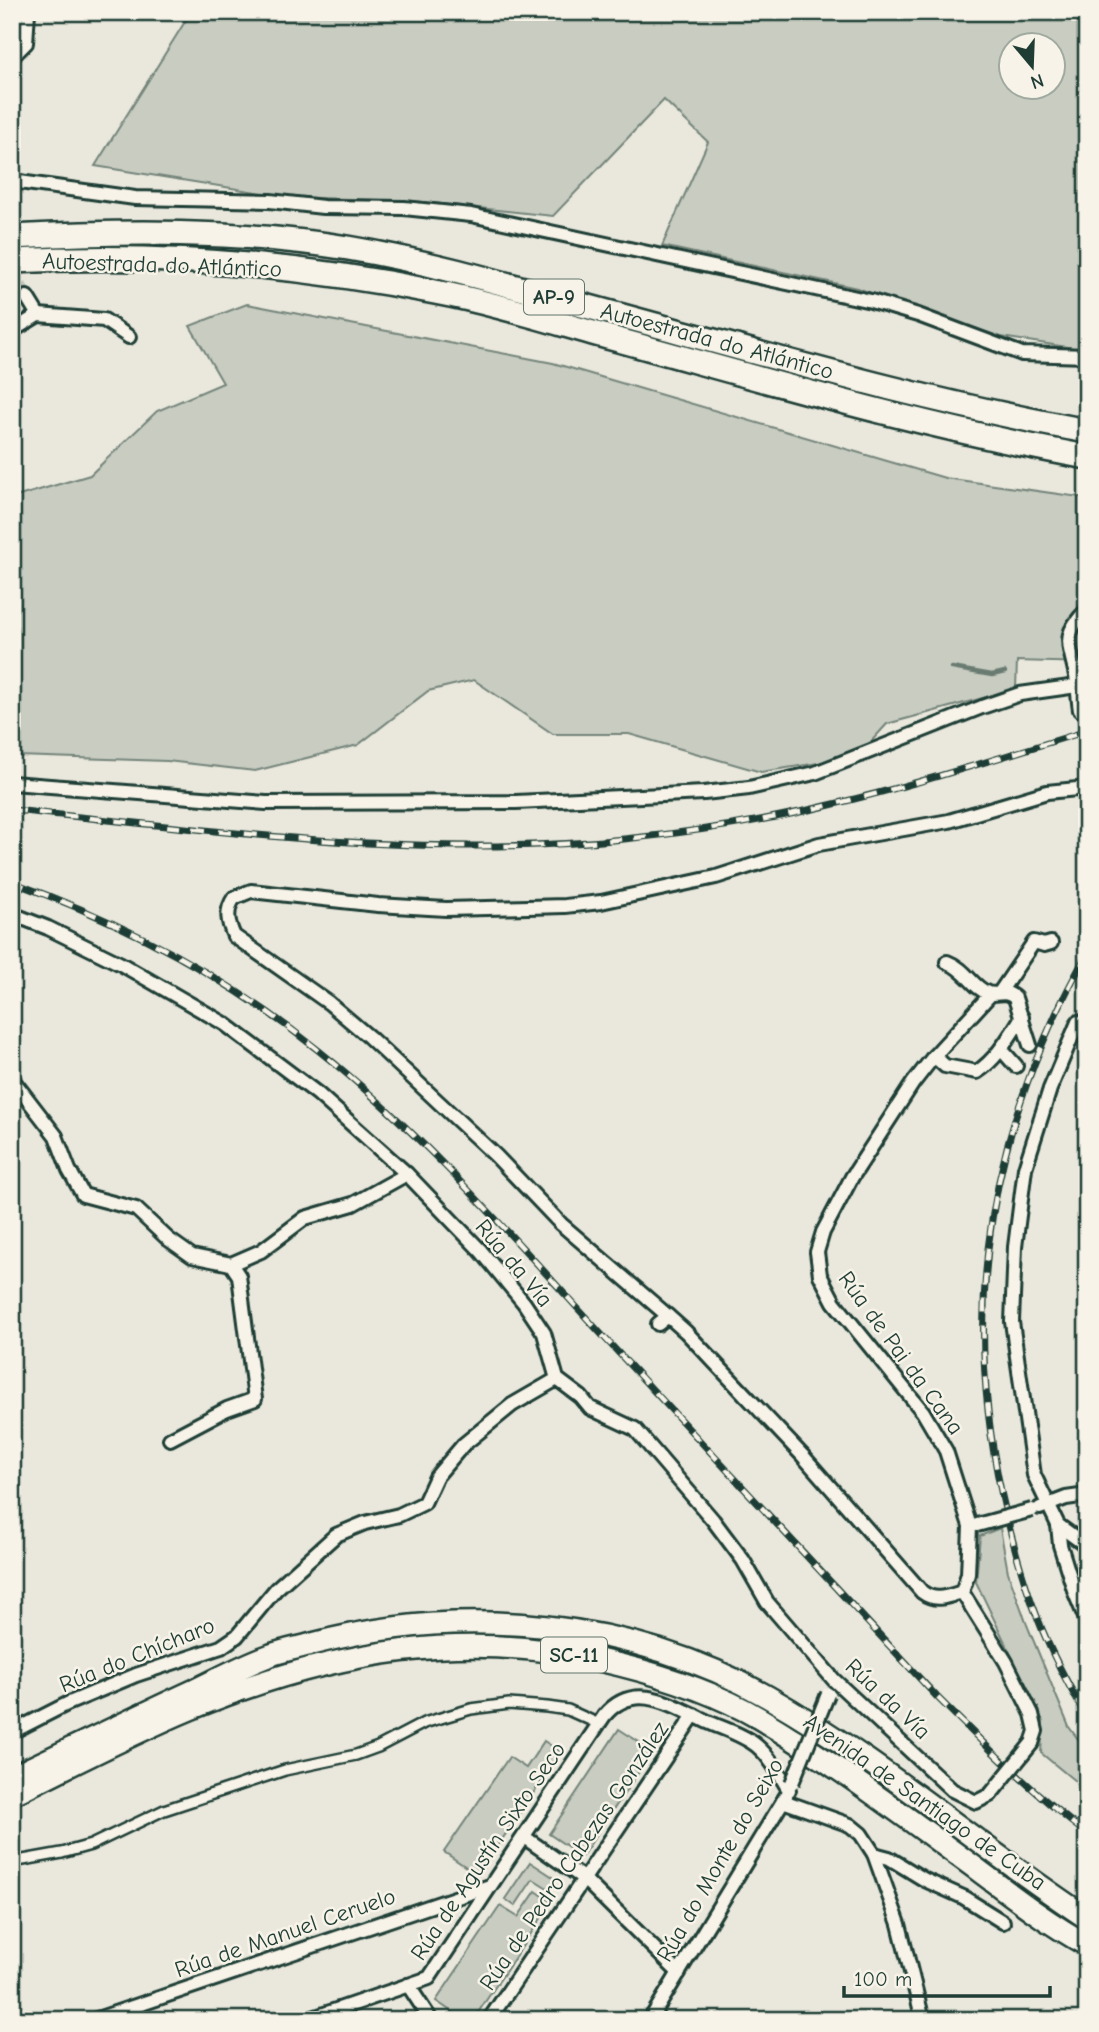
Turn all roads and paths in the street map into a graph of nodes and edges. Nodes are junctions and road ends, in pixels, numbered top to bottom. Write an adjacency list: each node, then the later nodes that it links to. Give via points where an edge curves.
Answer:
1 (28, 12): 2 (street, via 26,44)
2 (12, 57)
3 (12, 181): 10 (street, via 135,198 270,201 471,215 871,301 1022,354)
4 (12, 237): 11 (highway, Autoestrada do Atlántico / AP-9, via 179,232 346,248 435,265 836,373)
5 (12, 261): 12 (highway, Autoestrada do Atlántico / AP-9, via 81,257 276,267 438,292 841,402)
6 (27, 297): 7 (street)
7 (38, 315): 8 (street); 9 (street, via 104,320)
8 (12, 331)
9 (129, 337)
10 (1087, 356)
11 (1087, 431)
12 (1087, 457)
13 (1087, 610): 14 (street, via 1067,642)
14 (1077, 682): 15 (street); 16 (street, via 995,702 815,773 704,793 516,802 266,803)
15 (1080, 710)
16 (12, 783)
17 (1087, 788): 38 (street, via 1047,792 949,821 819,844 716,877 601,902 446,909 251,891 234,898 228,914 234,936 369,1037 663,1320 686,1332 922,1592 930,1598)
18 (12, 914): 29 (street, Rúa da Vía, via 121,964 225,1024 318,1094)
19 (1051, 943): 21 (street, Rúa de Pai da Cana, via 1034,942)
20 (947, 962): 21 (street, via 980,989)
21 (996, 993): 22 (street, via 1016,998); 26 (street, Rúa de Pai da Cana)
22 (1022, 1017): 24 (street); 25 (street)
23 (1078, 1022): 34 (street, via 1050,1088 1025,1168 1015,1247 1012,1322 1034,1475)
24 (1030, 1045)
25 (1001, 1049): 26 (street, via 977,1072 945,1066); 27 (street)
26 (934, 1056): 35 (street, Rúa de Pai da Cana, via 852,1177 823,1232 816,1261 834,1301 935,1430)
27 (1016, 1066)
28 (12, 1079): 30 (street, via 56,1136 83,1195 136,1209 192,1256)
29 (407, 1174): 30 (street, via 353,1204 305,1218 261,1251); 31 (street, Rúa da Vía, via 524,1303 544,1333)
30 (231, 1264): 32 (street, via 239,1276 255,1399)
31 (557, 1379): 41 (street, Rúa da Vía, via 585,1393 590,1408 635,1429 713,1520 767,1602); 45 (street, Rúa do Chícharo, via 512,1405 463,1445 436,1477 424,1503 336,1535 221,1647 136,1675)
32 (170, 1439)
33 (1087, 1495): 34 (street)
34 (1048, 1506): 35 (street, bridge); 36 (street)
35 (974, 1525): 38 (street, Rúa de Pai da Cana)
36 (1058, 1525): 37 (street); 39 (street, via 1060,1545)
37 (1087, 1546)
38 (962, 1592): 41 (street, Rúa da Vía, bridge, via 1006,1662 1036,1731 1032,1743 990,1795 976,1802 953,1790)
39 (1087, 1622)
40 (271, 1655): 46 (highway, via 162,1690); 47 (highway, Avenida de Santiago de Cuba / SC-11); 56 (highway, Avenida de Santiago de Cuba / SC-11, via 355,1632 469,1622 542,1626 660,1652 768,1697 887,1773)
41 (834, 1680): 48 (street, Rúa do Monte do Seixo, bridge)
42 (248, 1688): 49 (highway, Avenida de Santiago de Cuba / SC-11, via 190,1710); 50 (highway, via 180,1727); 58 (highway, Avenida de Santiago de Cuba / SC-11, via 361,1656 466,1645 536,1648 640,1670 709,1693 757,1717 873,1792)
43 (694, 1716): 44 (street, Rúa de Agustín Sixto Seco, via 648,1697 628,1700 607,1712); 48 (street, via 758,1747); 54 (street, Rúa de Pedro Cabezas González)
44 (599, 1724): 51 (street, Rúa de Agustín Sixto Seco); 53 (street, via 568,1710 537,1706 488,1705 461,1711 356,1755 285,1770 164,1810 91,1845)
45 (12, 1732)
46 (12, 1761)
47 (12, 1777)
48 (788, 1792): 52 (street, via 850,1825); 59 (street, Rúa do Monte do Seixo)
49 (12, 1794)
50 (12, 1809)
51 (524, 1837): 54 (street); 55 (street, Rúa de Agustín Sixto Seco)
52 (874, 1854): 57 (street, via 964,1897); 66 (street, via 899,1924)
53 (12, 1862)
54 (583, 1878): 59 (street); 64 (street, Rúa de Pedro Cabezas González)
55 (490, 1886): 60 (street, Rúa de Agustín Sixto Seco, via 429,1978); 61 (street, Rúa de Manuel Ceruelo)
56 (1087, 1918)
57 (1003, 1922)
58 (1087, 1945)
59 (679, 1973): 65 (street, Rúa do Monte do Seixo)
60 (408, 1985): 62 (street, Rúa de Agustín Sixto Seco); 63 (street)
61 (94, 2020)
62 (307, 2020)
63 (431, 2020)
64 (489, 2020)
65 (650, 2020)
66 (923, 2020)

